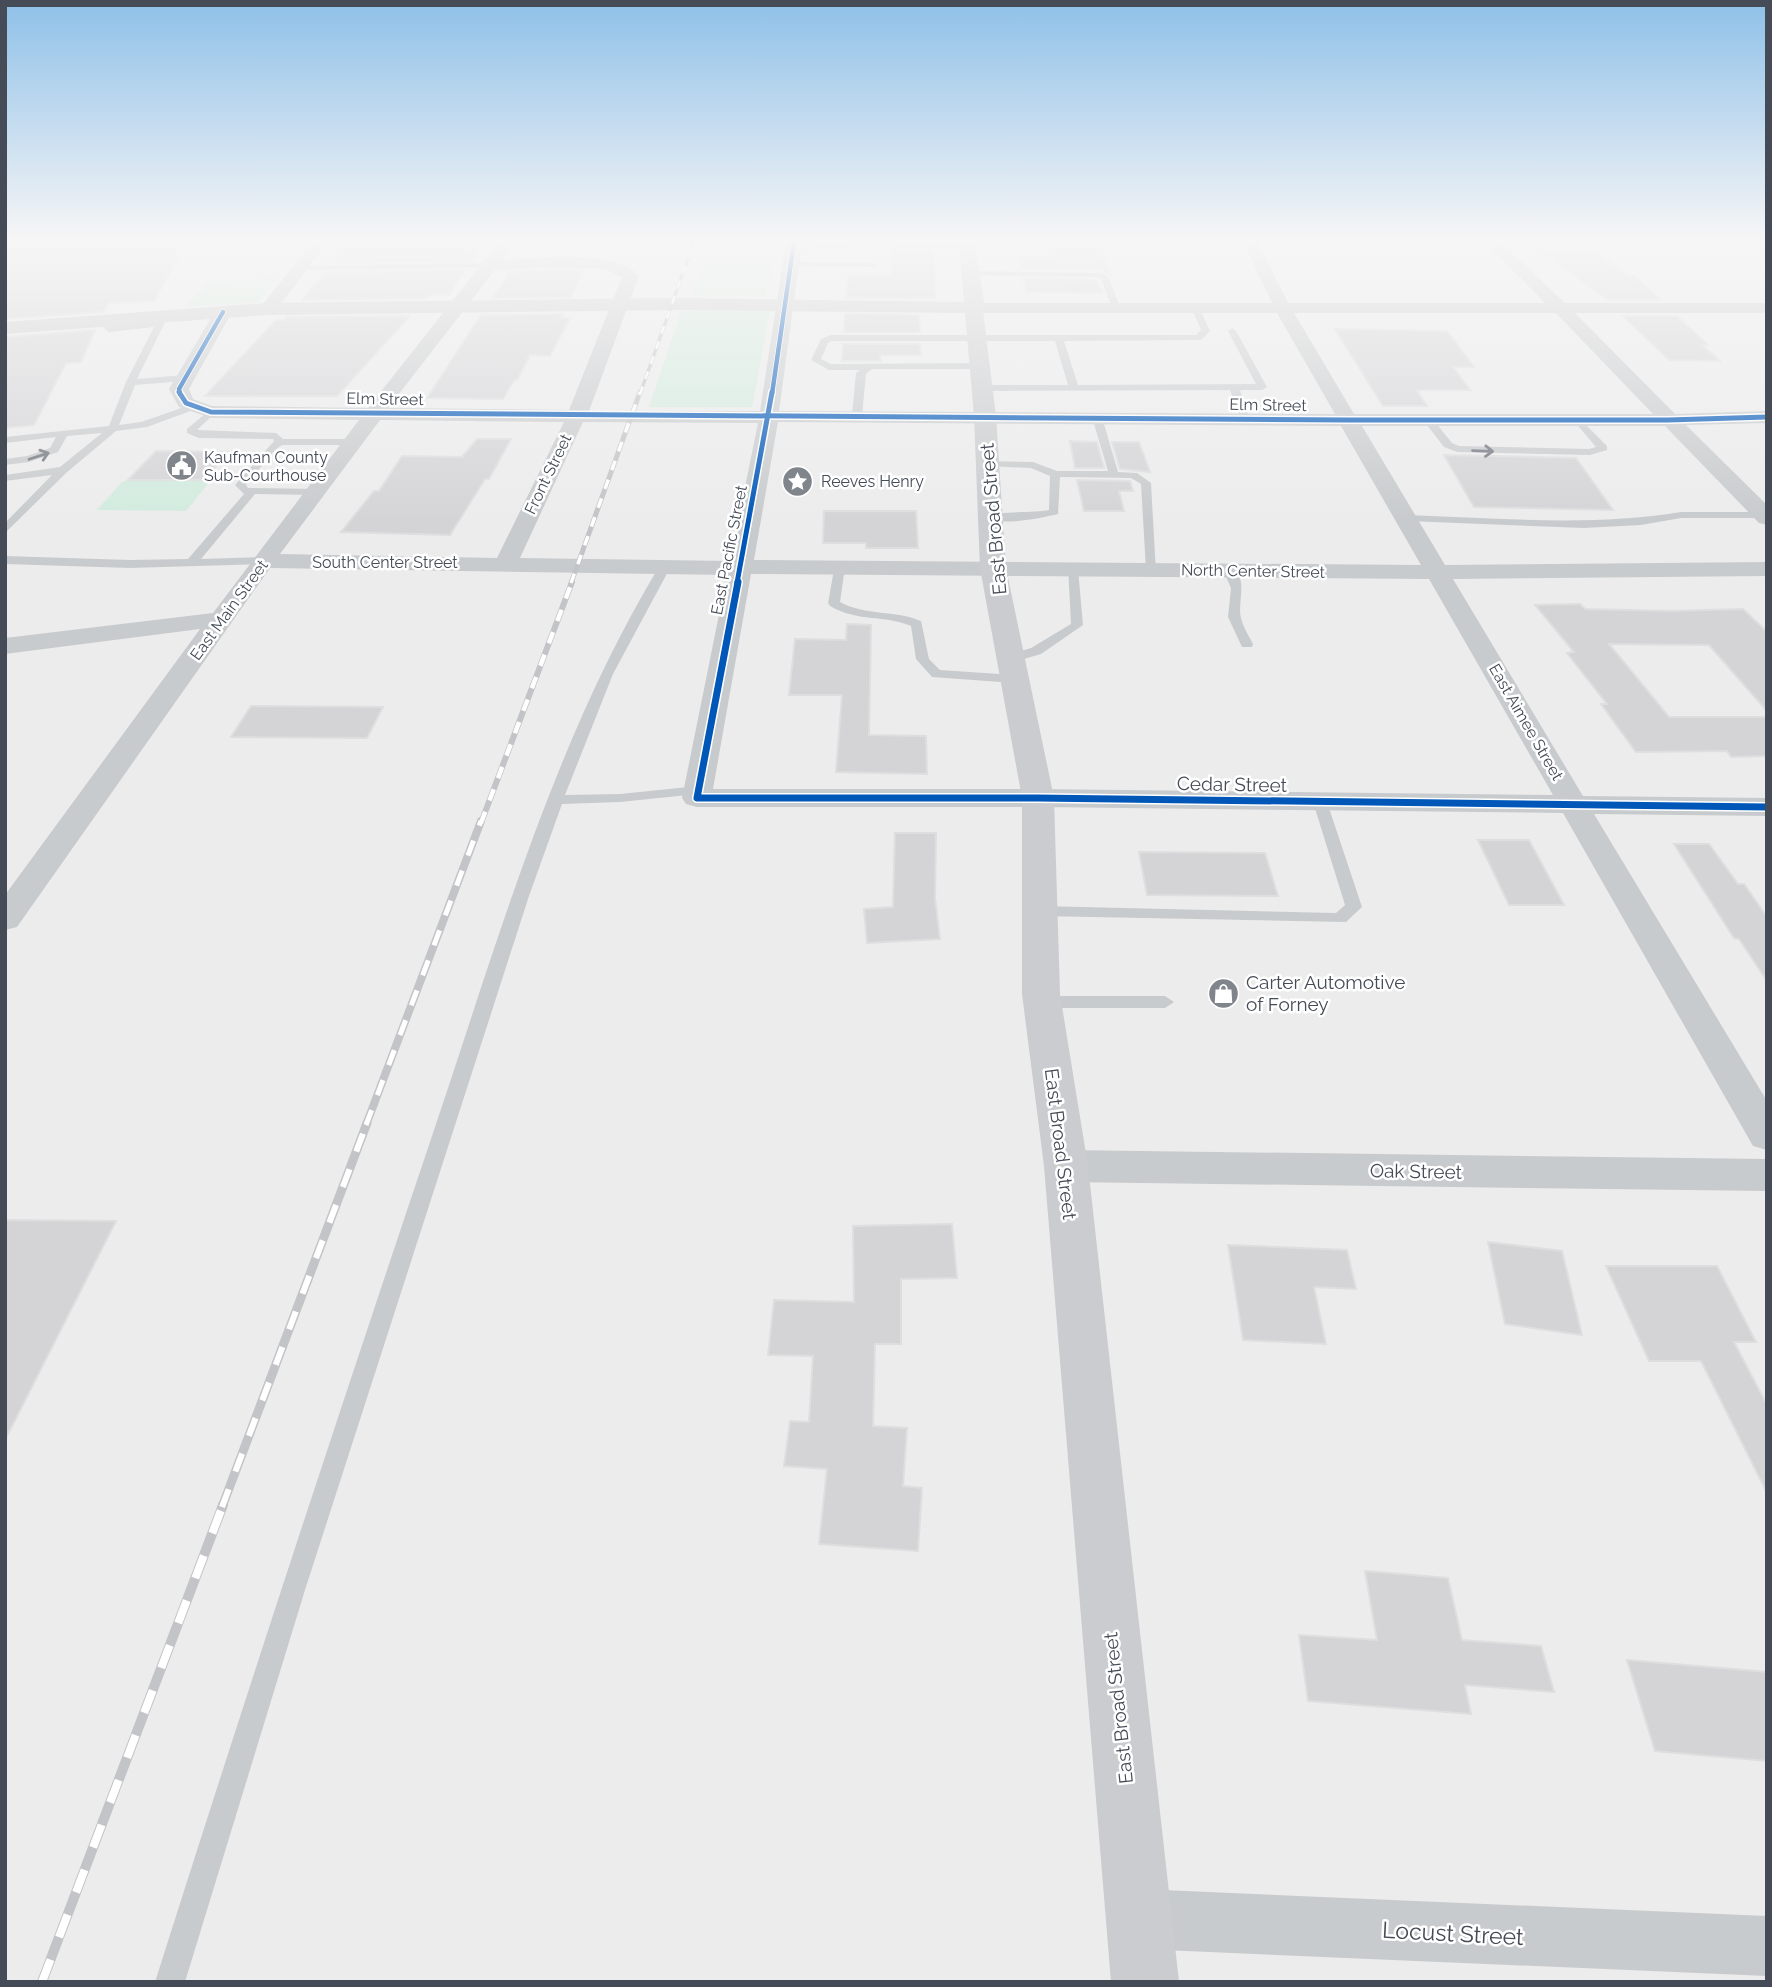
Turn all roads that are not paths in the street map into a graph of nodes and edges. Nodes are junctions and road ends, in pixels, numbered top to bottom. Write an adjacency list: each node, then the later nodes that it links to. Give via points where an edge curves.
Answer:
1 (155, 335): 18 (lane)
2 (209, 335): 16 (street)
3 (437, 335): 22 (street, East Main Street)
4 (610, 335): 23 (street, Front Street)
5 (782, 335): 24 (street, East Pacific Street)
6 (979, 335): 11 (main road, East Broad Street)
7 (1202, 335): 12 (lane)
8 (1234, 335): 20 (lane, via 1262,387)
9 (1298, 335): 30 (street, East Aimee Street)
10 (1588, 335): 33 (street)
11 (979, 338): 12 (lane); 13 (lane); 17 (main road, East Broad Street)
12 (1059, 338): 19 (lane)
13 (936, 339): 14 (lane, via 928,346 929,362); 15 (lane, via 831,338 824,341 816,360 829,367)
14 (937, 366): 15 (lane); 17 (lane)
15 (869, 367): 25 (lane, via 861,373)
16 (184, 377): 18 (lane); 21 (street, via 179,396)
17 (982, 377): 19 (lane); 26 (main road, East Broad Street)
18 (131, 382): 34 (lane)
19 (1074, 388): 20 (lane)
20 (1234, 388): 29 (lane)
21 (202, 409): 22 (street, Elm Street); 34 (lane); 37 (lane, via 191,432 276,436)
22 (374, 412): 23 (street, Elm Street); 38 (street, East Main Street)
23 (577, 415): 24 (street, Elm Street); 55 (street, Front Street)
24 (769, 415): 25 (street, Elm Street); 56 (street, East Pacific Street)
25 (857, 415): 26 (street, Elm Street)
26 (985, 416): 27 (street, Elm Street); 40 (main road, East Broad Street)
27 (1097, 417): 29 (street, Elm Street); 43 (lane)
28 (1767, 417): 33 (street, Elm Street)
29 (1246, 419): 30 (street, Elm Street)
30 (1349, 420): 31 (street, Elm Street); 49 (street, East Aimee Street)
31 (1428, 420): 32 (street, Elm Street); 32 (lane, one-way to 32, via 1448,445 1457,449 1590,452 1603,448)
32 (1578, 420): 33 (street, Elm Street)
33 (1668, 421): 47 (street)
34 (113, 428): 35 (lane); 41 (lane)
35 (62, 434): 36 (lane); 39 (lane, one-way to 35, via 54,450)
36 (5, 440)
37 (280, 442): 38 (lane); 45 (lane, via 240,485)
38 (352, 442): 46 (street, East Main Street)
39 (5, 462)
40 (988, 463): 42 (lane, via 1033,465); 48 (main road, East Broad Street)
41 (64, 470): 44 (lane); 50 (lane)
42 (1055, 474): 43 (lane); 48 (lane, via 1054,512)
43 (1114, 474): 62 (lane, via 1133,475 1146,482)
44 (5, 478)
45 (252, 491): 46 (lane); 54 (lane)
46 (316, 492): 52 (street, East Main Street)
47 (1765, 516): 49 (lane, via 1681,515 1584,525)
48 (990, 517): 59 (main road, East Broad Street)
49 (1407, 518): 64 (street, East Aimee Street)
50 (5, 530)
51 (5, 560): 54 (lane)
52 (264, 561): 54 (lane); 55 (street, South Center Street); 65 (street, East Main Street)
53 (579, 562): 55 (street, South Center Street); 56 (street, North Center Street, via 715,560); 58 (street, North Center Street)
54 (191, 563)
55 (506, 563)
56 (740, 567): 57 (street, North Center Street); 58 (street, North Center Street); 69 (street, East Pacific Street)
57 (839, 567): 59 (street, North Center Street); 68 (lane, via 834,603 863,617 905,618 917,624 920,660 937,674)
58 (664, 568): 71 (lane, via 606,674)
59 (993, 568): 60 (street, North Center Street); 68 (main road, East Broad Street)
60 (1072, 569): 62 (street, North Center Street); 68 (lane, via 1077,625)
61 (1767, 569): 64 (street, North Center Street)
62 (1152, 570): 63 (street, North Center Street)
63 (1229, 570): 64 (street, North Center Street); 66 (lane, via 1237,588 1233,621)
64 (1439, 572): 73 (street, East Aimee Street)
65 (221, 619): 67 (street); 76 (street, East Main Street)
66 (1247, 644)
67 (5, 646)
68 (1012, 669): 70 (main road, East Broad Street)
69 (697, 794): 70 (street, Cedar Street); 71 (lane)
70 (1038, 798): 72 (street, Cedar Street); 75 (main road, East Broad Street)
71 (556, 800): 84 (lane, via 296,1577)
72 (1320, 803): 73 (street, Cedar Street); 75 (lane, via 1354,908 1340,918)
73 (1575, 807): 74 (street, Cedar Street); 79 (street, East Aimee Street)
74 (1767, 807)
75 (1040, 911): 77 (main road, East Broad Street)
76 (5, 919)
77 (1042, 1002): 78 (lane); 80 (main road, East Broad Street)
78 (1165, 1002)
79 (1767, 1135)
80 (1066, 1166): 81 (street, Oak Street); 82 (main road, East Broad Street)
81 (1767, 1175)
82 (1139, 1919): 83 (street, Locust Street); 85 (main road, East Broad Street)
83 (1767, 1946)
84 (170, 1982)
85 (1145, 1982)

